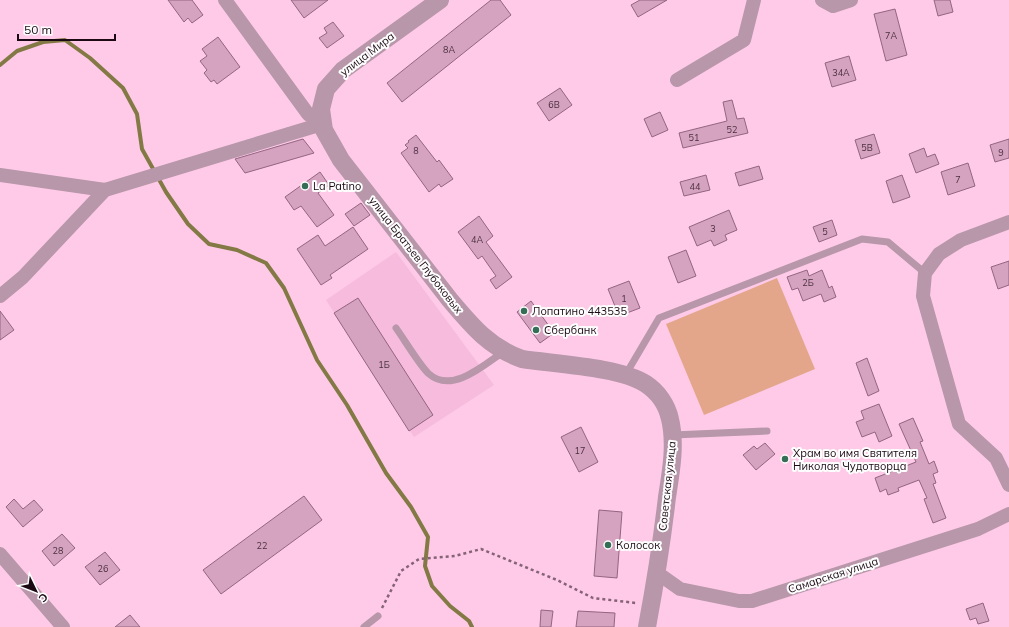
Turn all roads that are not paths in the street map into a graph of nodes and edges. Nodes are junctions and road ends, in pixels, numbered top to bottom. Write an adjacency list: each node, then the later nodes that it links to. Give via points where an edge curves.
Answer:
1 (226, 0): 7 (street, улица Братьев Глубоковых, via 308,114)
2 (440, 0): 7 (street, улица Мира, via 343,70 326,89 321,109)
3 (754, 0): 6 (street, via 744,40)
4 (822, 0): 5 (street, via 833,6)
5 (851, 0)
6 (677, 80)
7 (322, 124): 9 (street); 14 (street, улица Братьев Глубоковых, via 341,160 450,300 480,334)
8 (0, 175): 9 (street)
9 (105, 190): 12 (street, via 23,277)
10 (1009, 222): 11 (street, via 961,240 939,254)
11 (925, 273): 15 (lane, via 888,242 862,239 659,318); 19 (street, via 923,296 959,424 996,458)
12 (0, 296)
13 (396, 328): 14 (lane, via 428,374 439,379 452,380 464,377)
14 (504, 352): 15 (street, улица Братьев Глубоковых, via 522,359)
15 (626, 374): 16 (street, улица Братьев Глубоковых, via 647,384 661,398)
16 (670, 417): 18 (street, Советская улица)
17 (767, 431): 18 (lane)
18 (673, 435): 22 (street, Советская улица, via 671,470)
19 (1009, 485)
20 (1009, 514): 22 (street, Самарская улица, via 978,529 752,601 739,601 680,589)
21 (0, 554): 24 (street)
22 (656, 572): 26 (street, Советская улица)
23 (378, 616): 25 (lane)
24 (63, 627)
25 (364, 627)
26 (647, 627)

